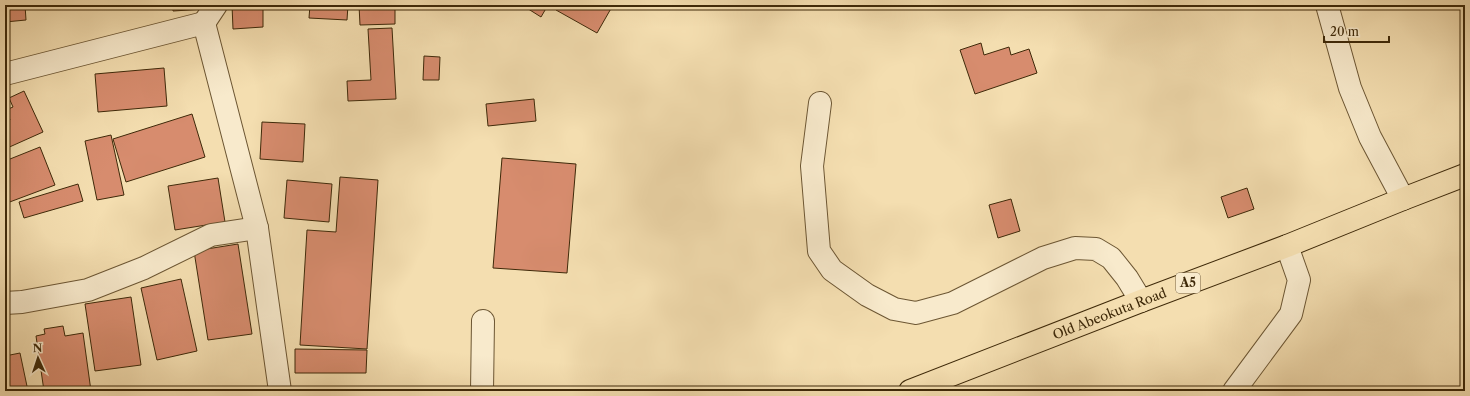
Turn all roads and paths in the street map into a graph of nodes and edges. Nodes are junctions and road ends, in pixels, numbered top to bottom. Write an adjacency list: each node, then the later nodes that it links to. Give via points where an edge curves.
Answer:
1 (216, 5): 3 (street)
2 (1327, 5): 7 (street, via 1350,88 1370,137)
3 (204, 23): 4 (street); 8 (street)
4 (5, 74)
5 (820, 103): 10 (street, via 812,166 819,251 832,270 867,295 894,309 916,313 953,303 1043,258 1075,248 1096,249 1111,258)
6 (1465, 175): 7 (highway, Old Abeokuta Road / A5)
7 (1403, 199): 9 (highway, Old Abeokuta Road / A5)
8 (257, 228): 11 (street, via 211,235 144,268 88,290); 13 (street)
9 (1287, 246): 10 (highway, Old Abeokuta Road / A5); 16 (street, via 1299,280 1291,314)
10 (1141, 301): 15 (highway, Old Abeokuta Road / A5)
11 (5, 303)
12 (483, 321): 14 (street)
13 (280, 391)
14 (482, 391)
15 (910, 391)
16 (1234, 391)

